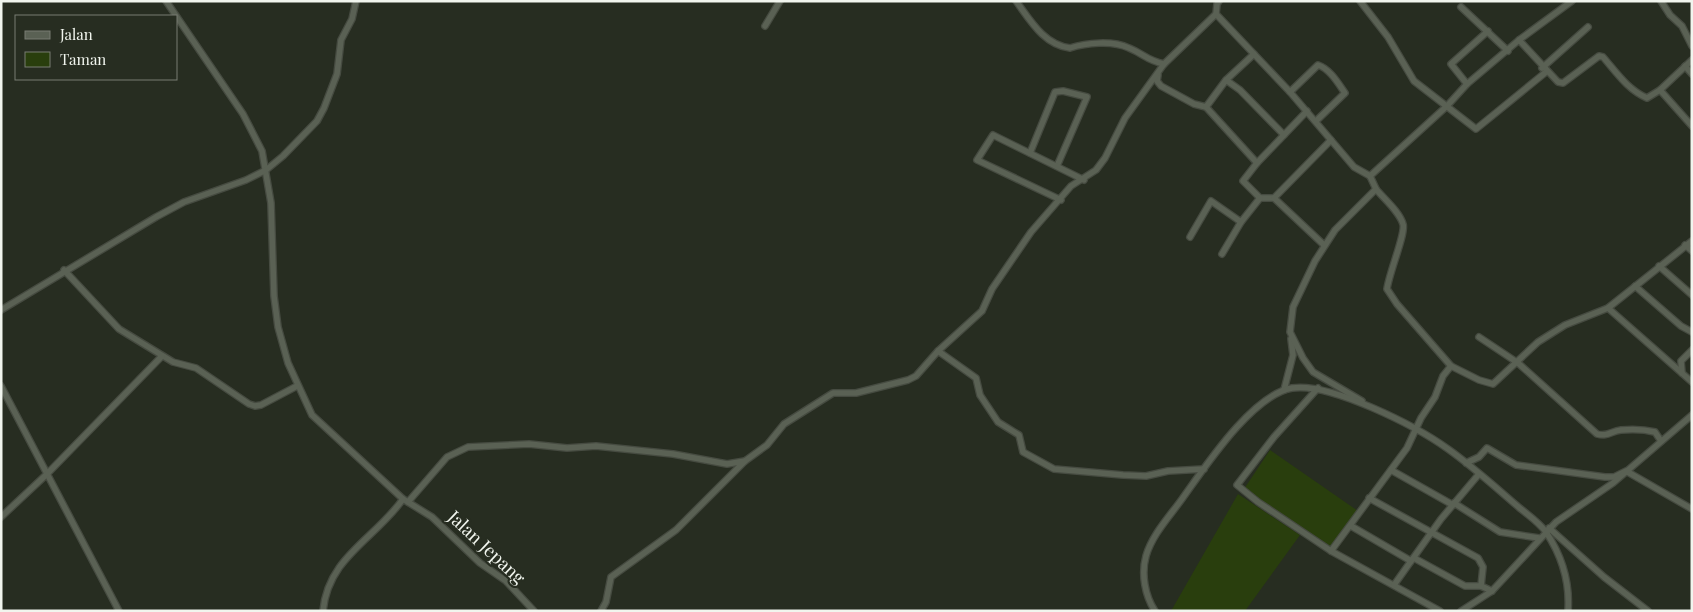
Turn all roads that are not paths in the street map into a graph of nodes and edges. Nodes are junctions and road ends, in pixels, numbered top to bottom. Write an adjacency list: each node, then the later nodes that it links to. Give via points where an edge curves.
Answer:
1 (166, 1): 11 (street, Jalan Jepang)
2 (356, 1): 40 (street, via 340,45 337,74 324,108 309,130)
3 (780, 1): 13 (street)
4 (1016, 1): 21 (street, via 1038,31 1055,44 1067,48 1082,43 1113,42 1130,48 1149,61)
5 (1219, 1): 10 (street)
6 (1360, 1): 30 (street, via 1388,37 1414,81)
7 (1572, 1): 16 (street)
8 (1661, 1): 17 (street, via 1682,26)
9 (1461, 7): 15 (street)
10 (1216, 14): 19 (street); 21 (street)
11 (176, 15)
12 (178, 19): 40 (street, Jalan Jepang, via 243,114 262,152)
13 (765, 26)
14 (1588, 27): 23 (street)
15 (1488, 31): 18 (street); 27 (street, via 1451,64)
16 (1519, 40): 18 (street); 23 (street)
17 (1692, 46)
18 (1508, 50): 27 (street)
19 (1254, 54): 26 (street); 29 (street)
20 (1692, 60): 22 (street)
21 (1164, 64): 24 (street)
22 (1685, 66): 25 (street); 28 (street)
23 (1544, 70): 28 (street, via 1563,83 1599,56 1640,95 1647,98); 30 (street, via 1476,129)
24 (1158, 74): 31 (street, via 1161,86); 42 (street, via 1125,118 1105,158)
25 (1692, 74)
26 (1226, 80): 31 (street); 35 (street)
27 (1467, 84): 30 (street)
28 (1660, 90): 34 (street)
29 (1290, 92): 32 (street); 33 (street, via 1318,65 1338,82 1345,93)
30 (1447, 106): 41 (street)
31 (1206, 107): 38 (street)
32 (1307, 111): 33 (street); 35 (street)
33 (1316, 121): 36 (street)
34 (1692, 126)
35 (1284, 135): 38 (street)
36 (1331, 140): 41 (street, via 1354,167); 45 (street)
37 (1030, 153): 39 (street); 39 (street, via 1054,92 1087,97); 46 (street, via 993,135 977,160)
38 (1257, 163): 44 (street, via 1244,181)
39 (1057, 166): 42 (street)
40 (266, 170): 55 (street, via 184,202); 71 (street, Jalan Jepang, via 278,327)
41 (1370, 176): 43 (street)
42 (1084, 180): 46 (street, via 1071,186)
43 (1376, 189): 51 (street, via 1335,230); 67 (street, via 1403,223 1404,232 1387,289)
44 (1260, 198): 45 (street); 47 (street)
45 (1274, 198): 51 (street)
46 (1061, 200): 64 (street, via 1031,232 992,289 982,311)
47 (1241, 222): 48 (street, via 1211,201); 53 (street)
48 (1190, 237)
49 (1692, 241): 50 (street)
50 (1685, 245): 52 (street); 54 (street)
51 (1324, 246): 60 (street, via 1293,307)
52 (1692, 251)
53 (1222, 254)
54 (1659, 266): 56 (street); 57 (street)
55 (64, 270): 59 (street); 65 (street, via 119,329)
56 (1635, 286): 58 (street); 61 (street)
57 (1692, 295)
58 (1608, 308): 66 (street, via 1565,325 1538,342); 68 (street)
59 (1, 310)
60 (1290, 332): 73 (street, via 1293,356); 74 (street, via 1311,370)
61 (1692, 332)
62 (1479, 337): 66 (street)
63 (1692, 350): 68 (street, via 1680,361)
64 (938, 351): 78 (street, via 916,376 908,380 856,393 833,393 784,424 767,445); 80 (street, via 976,378 980,394 998,422 1018,435 1023,452 1038,462 1054,469 1146,476)
65 (162, 356): 71 (street, via 196,368 255,406); 83 (street)
66 (1518, 362): 67 (street, via 1492,384); 77 (street, via 1597,434 1606,436 1618,430 1642,429 1654,432)
67 (1451, 366): 76 (street)
68 (1682, 373): 69 (street)
69 (1692, 382)
70 (1, 386): 83 (street)
71 (297, 386): 86 (street, Jalan Jepang, via 312,415 324,428)
72 (1318, 388): 73 (street); 74 (street); 94 (street, via 1237,485)
73 (1284, 390): 80 (street, via 1252,412)
74 (1368, 406): 76 (street)
75 (1692, 415): 77 (street)
76 (1416, 431): 79 (street); 81 (street)
77 (1661, 441): 82 (street)
78 (745, 461): 86 (street, via 727,464 698,457 596,446 567,448 529,444 468,447 447,457); 103 (street, via 676,530 611,577)
79 (1466, 463): 82 (street, via 1479,457 1487,448 1516,465 1605,477); 84 (street)
80 (1204, 468): 104 (street, via 1164,523 1146,557 1144,583)
81 (1391, 470): 85 (street); 87 (street)
82 (1626, 472): 88 (street); 91 (street)
83 (47, 474): 89 (street); 100 (street)
84 (1479, 474): 87 (street); 91 (street)
85 (1369, 498): 90 (street); 92 (street)
86 (405, 500): 101 (street, via 346,557 326,592); 102 (street, Jalan Jepang, via 432,517 480,563 506,581)
87 (1453, 504): 92 (street); 93 (street, via 1500,532)
88 (1692, 509)
89 (1, 517)
90 (1351, 526): 94 (street); 95 (street)
91 (1547, 530): 93 (street); 99 (street); 107 (street, via 1564,572)
92 (1432, 532): 95 (street); 97 (street, via 1481,560)
93 (1539, 538): 98 (street)
94 (1331, 551): 96 (street)
95 (1412, 559): 96 (street); 97 (street, via 1466,586)
96 (1394, 585): 105 (street)
97 (1481, 586): 98 (street)
98 (1492, 591): 106 (street)
99 (1639, 609): 108 (street)
100 (118, 611)
101 (323, 611)
102 (534, 611)
103 (601, 611)
104 (1155, 611)
105 (1440, 611)
106 (1461, 611)
107 (1568, 611)
108 (1648, 611)

